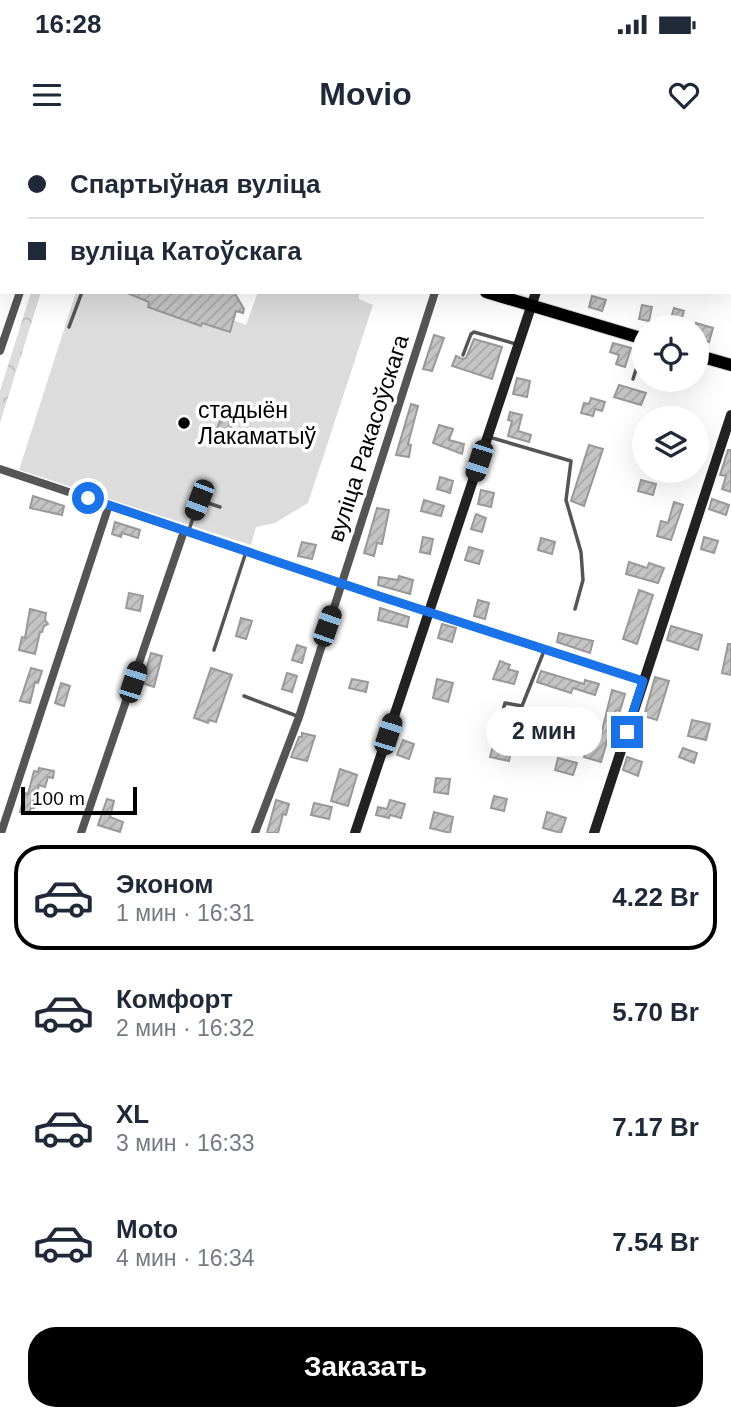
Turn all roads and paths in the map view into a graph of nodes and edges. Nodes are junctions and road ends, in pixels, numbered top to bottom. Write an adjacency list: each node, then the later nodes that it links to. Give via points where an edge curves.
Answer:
1 (19, 294): 10 (street)
2 (81, 294): 7 (lane)
3 (434, 294): 21 (street, вуліца Ракасоўскага)
4 (493, 294): 6 (main road)
5 (535, 294): 6 (street)
6 (531, 305): 8 (main road); 9 (street)
7 (69, 327)
8 (632, 335)
9 (518, 345): 11 (lane, via 474,332); 15 (street)
10 (0, 351)
11 (463, 355)
12 (709, 359): 13 (main road)
13 (731, 365)
14 (731, 415): 26 (street)
15 (487, 436): 22 (lane, via 571,461 566,500 581,552 583,580); 23 (street)
16 (0, 469): 17 (street)
17 (109, 505): 19 (street); 30 (street)
18 (220, 507): 19 (lane, via 199,500)
19 (186, 532): 20 (street); 31 (street)
20 (246, 552): 21 (street); 25 (lane)
21 (342, 582): 23 (street); 28 (street, вуліца Ракасоўскага)
22 (575, 609)
23 (429, 611): 24 (street); 33 (street)
24 (545, 649): 26 (street); 29 (lane, via 522,705 505,703)
25 (214, 650)
26 (643, 681): 34 (street)
27 (244, 696): 28 (lane)
28 (299, 717): 32 (street, вуліца Ракасоўскага)
29 (496, 736)
30 (1, 833)
31 (82, 833)
32 (255, 833)
33 (355, 833)
34 (594, 833)

